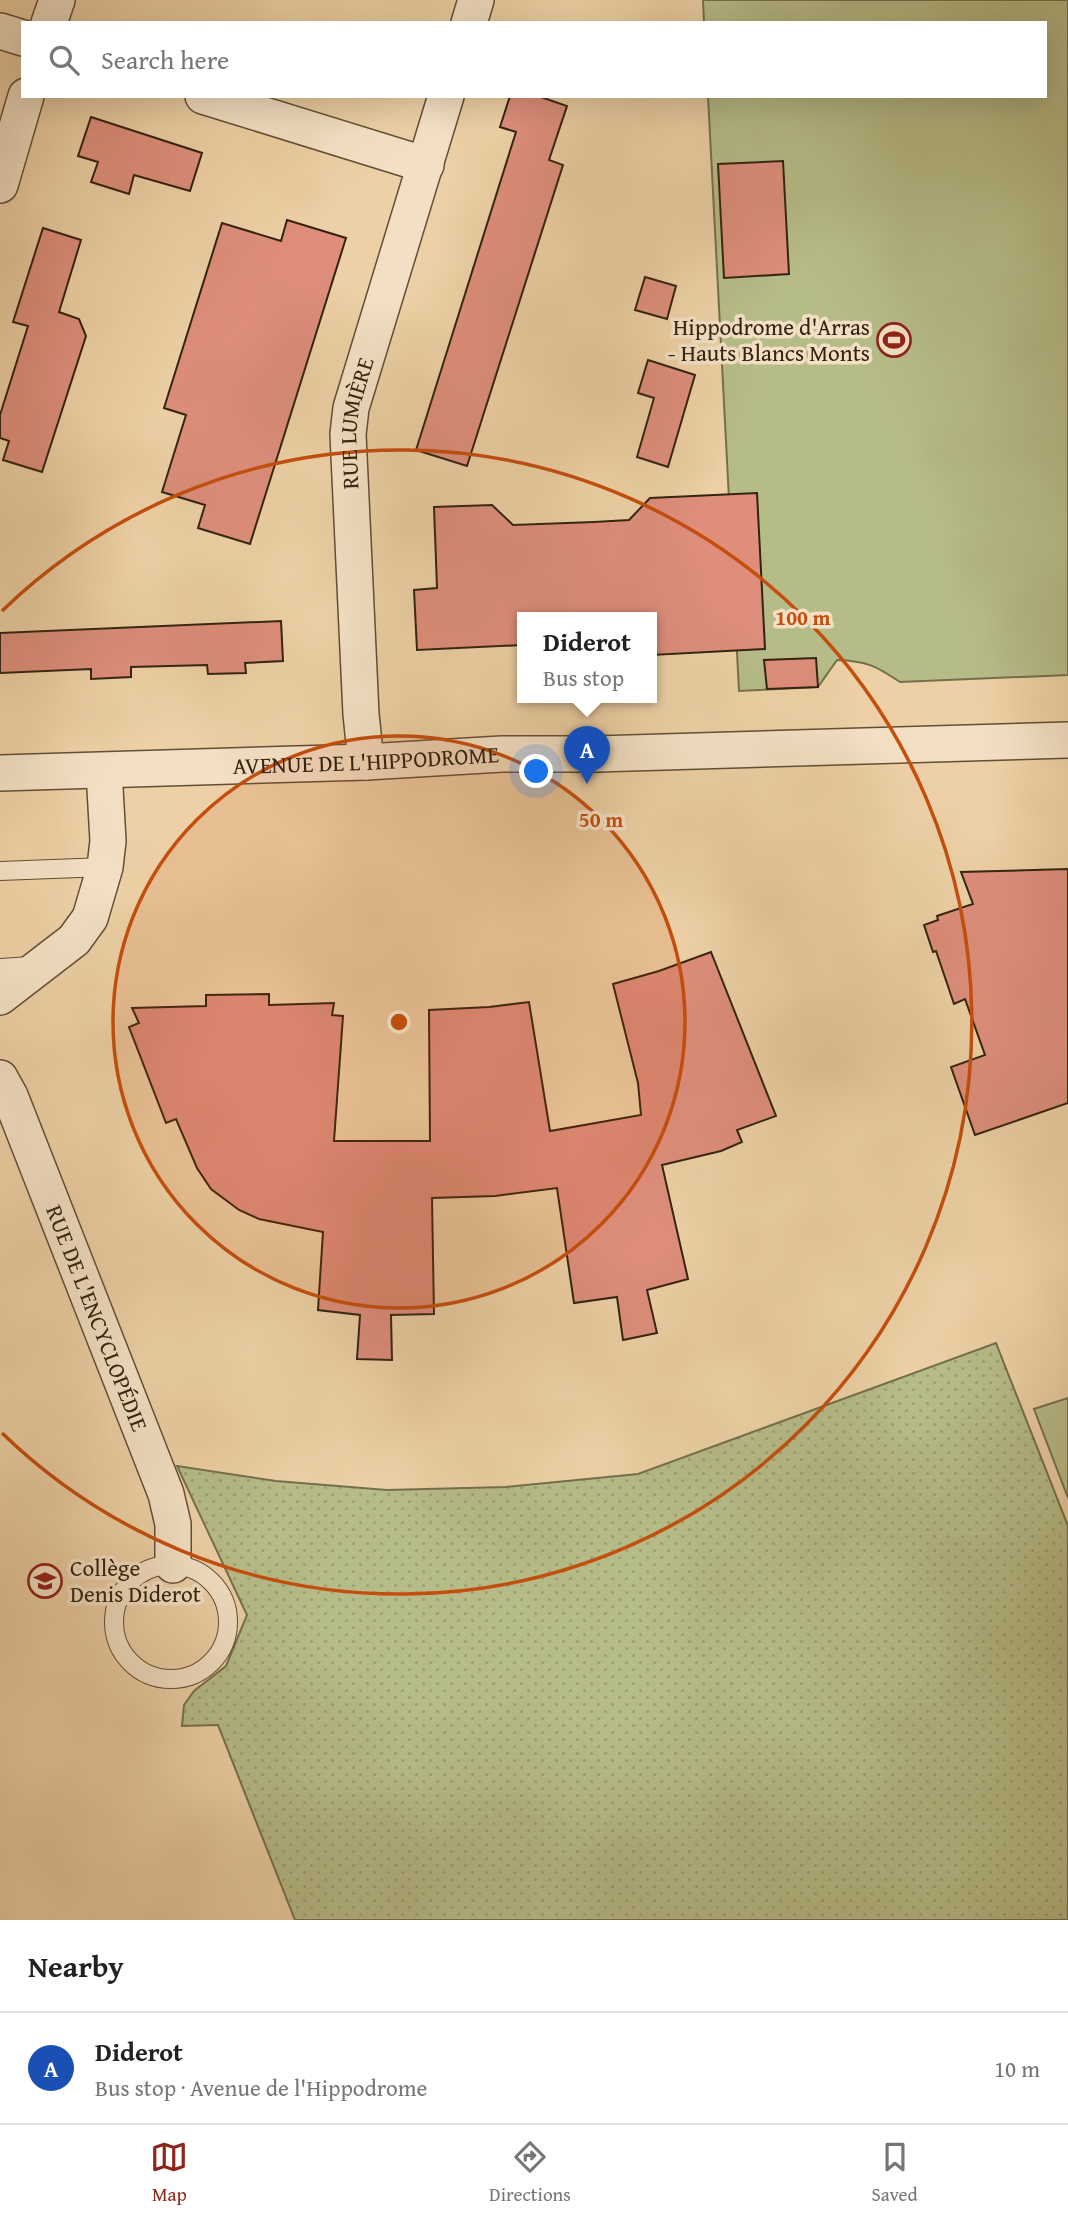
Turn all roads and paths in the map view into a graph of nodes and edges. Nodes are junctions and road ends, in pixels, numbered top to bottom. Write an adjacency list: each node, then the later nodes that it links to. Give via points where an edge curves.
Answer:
1 (57, 0): 3 (street)
2 (476, 0): 4 (street)
3 (50, 21)
4 (470, 21)
5 (0, 31): 6 (street)
6 (21, 37)
7 (25, 98): 11 (street)
8 (210, 98): 10 (street)
9 (445, 98): 10 (street, RUE LUMIÈRE)
10 (426, 165): 13 (street, RUE LUMIÈRE, via 351,408 348,434)
11 (0, 186)
12 (1068, 740): 13 (street, AVENUE DE L'HIPPODROME, via 502,754)
13 (366, 762): 14 (street, AVENUE DE L'HIPPODROME)
14 (104, 771): 15 (street, AVENUE DE L'HIPPODROME); 16 (street)
15 (0, 773)
16 (105, 867): 17 (lane); 18 (street, via 90,918 74,940)
17 (0, 871)
18 (43, 966): 19 (lane); 20 (street)
19 (0, 968)
20 (0, 997)
21 (0, 1077): 22 (street, RUE DE L'ENCYCLOPÉDIE, via 166,1494 173,1524)
22 (173, 1564): 22 (lane, via 142,1572 128,1584 114,1614 114,1632 129,1661 140,1670 169,1679 201,1671 215,1659 228,1626 227,1607 207,1577)

